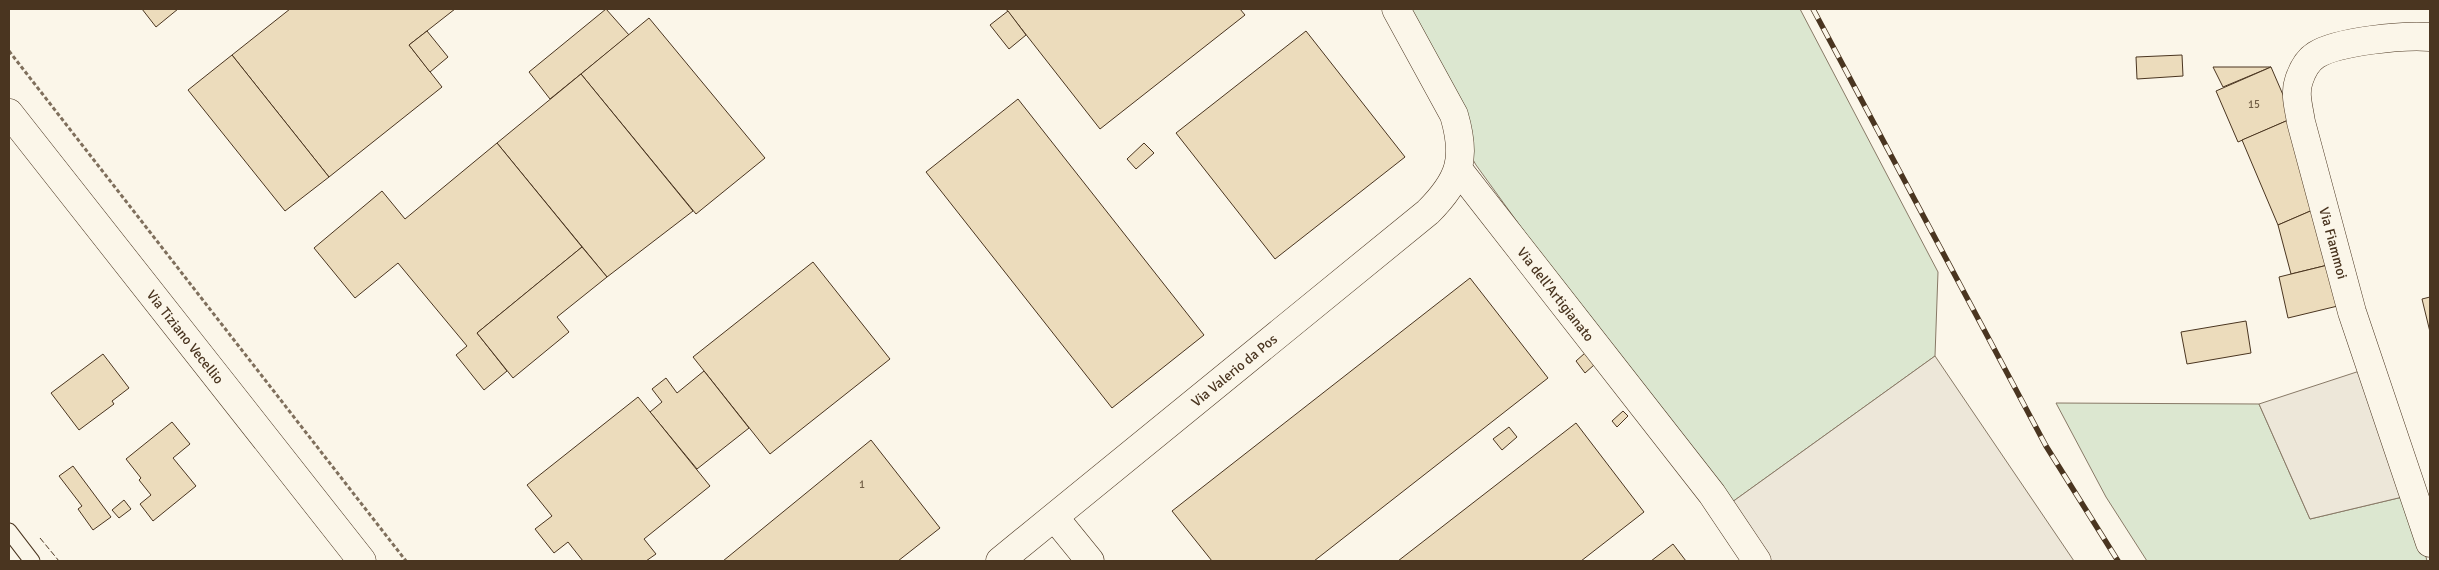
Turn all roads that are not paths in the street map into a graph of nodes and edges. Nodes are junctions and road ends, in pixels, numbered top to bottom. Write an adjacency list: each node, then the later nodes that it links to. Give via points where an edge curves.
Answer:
1 (1396, 9): 4 (street, via 1454,115 1461,151)
2 (2430, 37): 7 (street, Via Fiammoi, via 2379,39 2315,55 2304,67 2298,81 2297,96 2301,122 2352,312)
3 (9, 113): 9 (street, Via Tiziano Vecellio)
4 (1458, 169): 5 (street, Via Valerio da Pos, via 1451,187 1428,212); 12 (street, Via dell'Artigianato, via 1712,494)
5 (1055, 518): 10 (street, Via Valerio da Pos); 11 (street)
6 (9, 531): 8 (lane)
7 (2430, 543)
8 (32, 561)
9 (362, 561)
10 (1000, 561)
11 (1090, 561)
12 (1757, 561)

